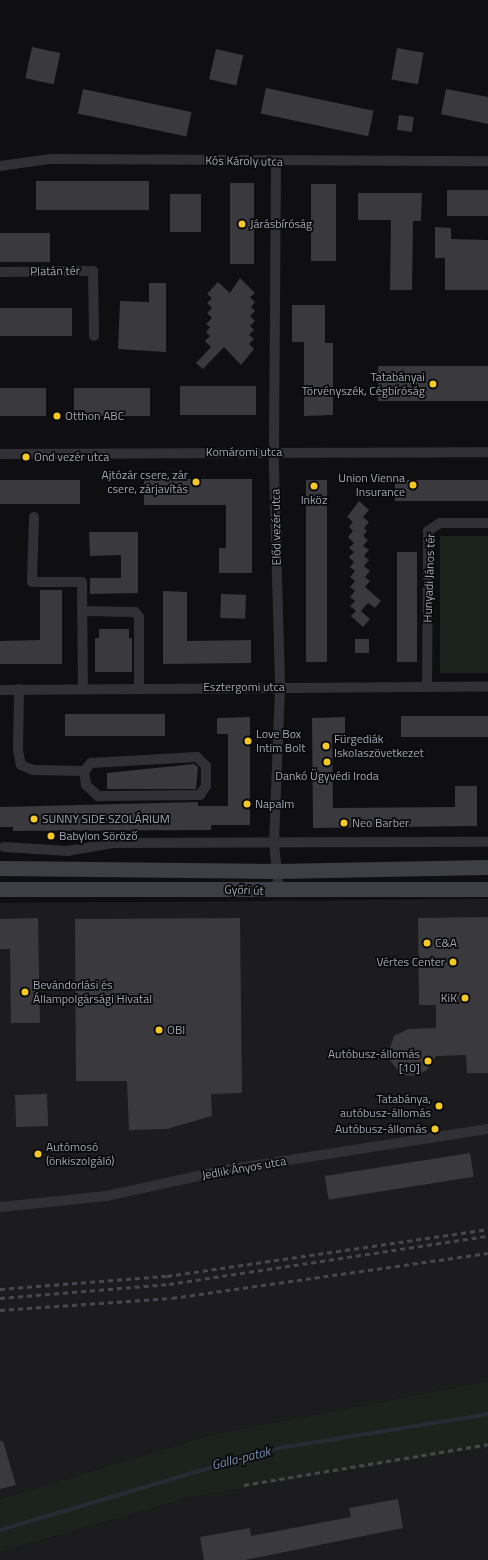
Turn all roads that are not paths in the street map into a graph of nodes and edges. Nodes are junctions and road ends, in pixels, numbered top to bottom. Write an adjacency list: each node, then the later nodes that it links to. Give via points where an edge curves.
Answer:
1 (276, 161): 2 (street, Kós Károly utca); 3 (street, Kós Károly utca, via 49,159); 6 (street, Előd vezér utca)
2 (488, 161)
3 (0, 166)
4 (0, 272): 5 (street, Platán tér, via 93,270)
5 (94, 336)
6 (275, 452): 7 (street, Komáromi utca); 8 (street, Komáromi utca); 14 (street, Előd vezér utca)
7 (488, 452)
8 (0, 454)
9 (34, 517): 11 (street, via 32,582 82,582)
10 (488, 523): 15 (street, Hunyadi János tér, via 440,523 428,531)
11 (82, 611): 12 (street); 13 (street, via 135,612 138,617)
12 (83, 687): 13 (street, Esztergomi utca); 17 (street, Esztergomi utca)
13 (139, 687): 14 (street, Esztergomi utca)
14 (280, 687): 15 (street, Esztergomi utca); 21 (street, Előd vezér utca)
15 (427, 687): 16 (street, Esztergomi utca)
16 (488, 687)
17 (19, 689): 18 (street, Esztergomi utca); 19 (street, via 18,751 21,765 33,770)
18 (0, 690)
19 (84, 771): 19 (street, via 91,763 116,759 197,757 206,766 206,786 194,796 98,796 88,790)
20 (488, 842): 21 (street)
21 (274, 844): 22 (street, via 114,843 67,851); 25 (street, Előd vezér utca)
22 (4, 847)
23 (488, 867): 25 (main road, Győri út)
24 (0, 868): 25 (main road, Győri út)
25 (275, 871): 28 (street, Előd vezér utca)
26 (0, 889): 28 (main road, Győri út)
27 (488, 889): 28 (main road, Győri út)
28 (279, 891)
29 (488, 1129): 30 (street, Jedlik Ányos utca, via 225,1170 106,1196)
30 (0, 1207)

